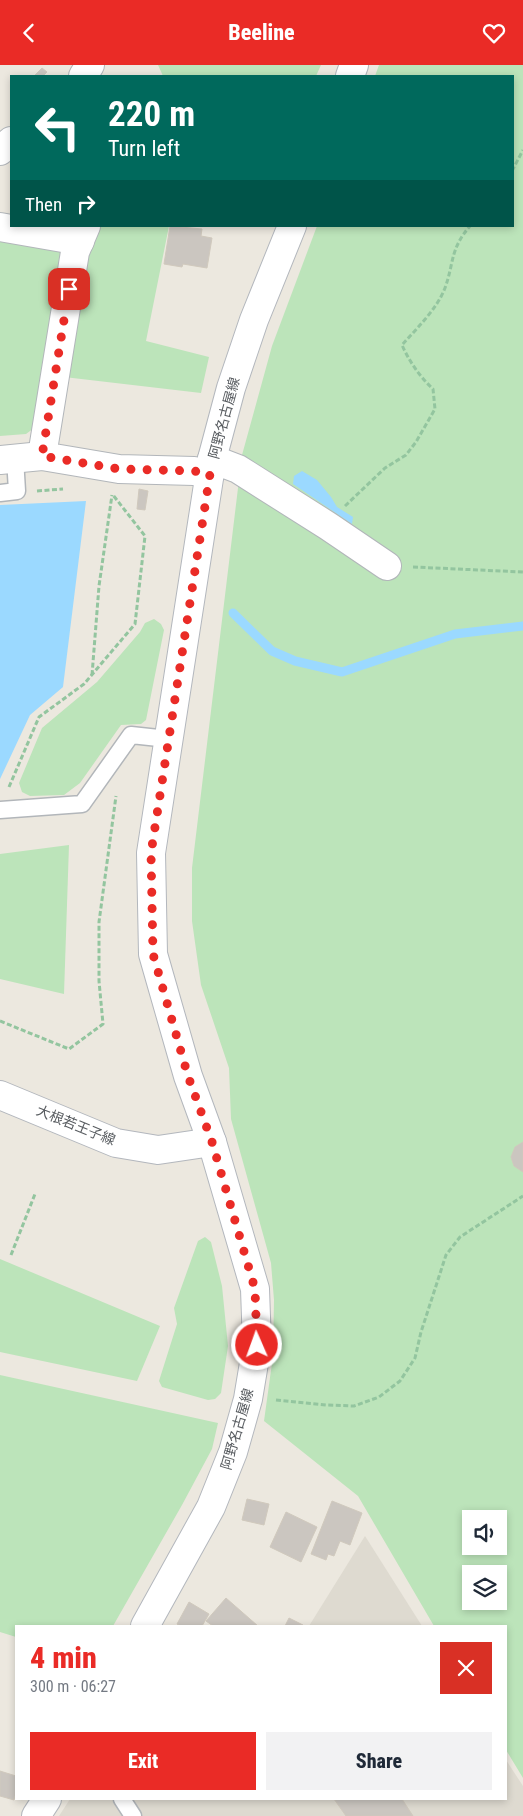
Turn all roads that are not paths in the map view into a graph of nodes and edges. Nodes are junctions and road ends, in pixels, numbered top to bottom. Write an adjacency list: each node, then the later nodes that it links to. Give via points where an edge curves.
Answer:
1 (10, 142): 2 (main road)
2 (0, 151)
3 (0, 227): 5 (main road)
4 (292, 227): 7 (main road, 阿野名古屋線, via 230,388)
5 (83, 233): 6 (main road, via 75,251)
6 (19, 458): 7 (main road, via 119,469 194,471); 8 (lane, via 17,491)
7 (211, 466): 9 (main road, via 238,469); 10 (main road, 阿野名古屋線)
8 (0, 493)
9 (387, 566)
10 (168, 739): 11 (lane, via 132,735 82,804); 13 (main road, 阿野名古屋線, via 151,853 153,954 188,1076)
11 (0, 810)
12 (0, 1095): 13 (main road, 大根若王子線, via 116,1143 158,1150)
13 (212, 1142): 14 (main road, 阿野名古屋線, via 255,1289 257,1345 248,1399 233,1451 211,1507)
14 (146, 1625)
15 (46, 1800): 17 (main road)
16 (123, 1800): 18 (lane)
17 (36, 1816)
18 (133, 1816)

